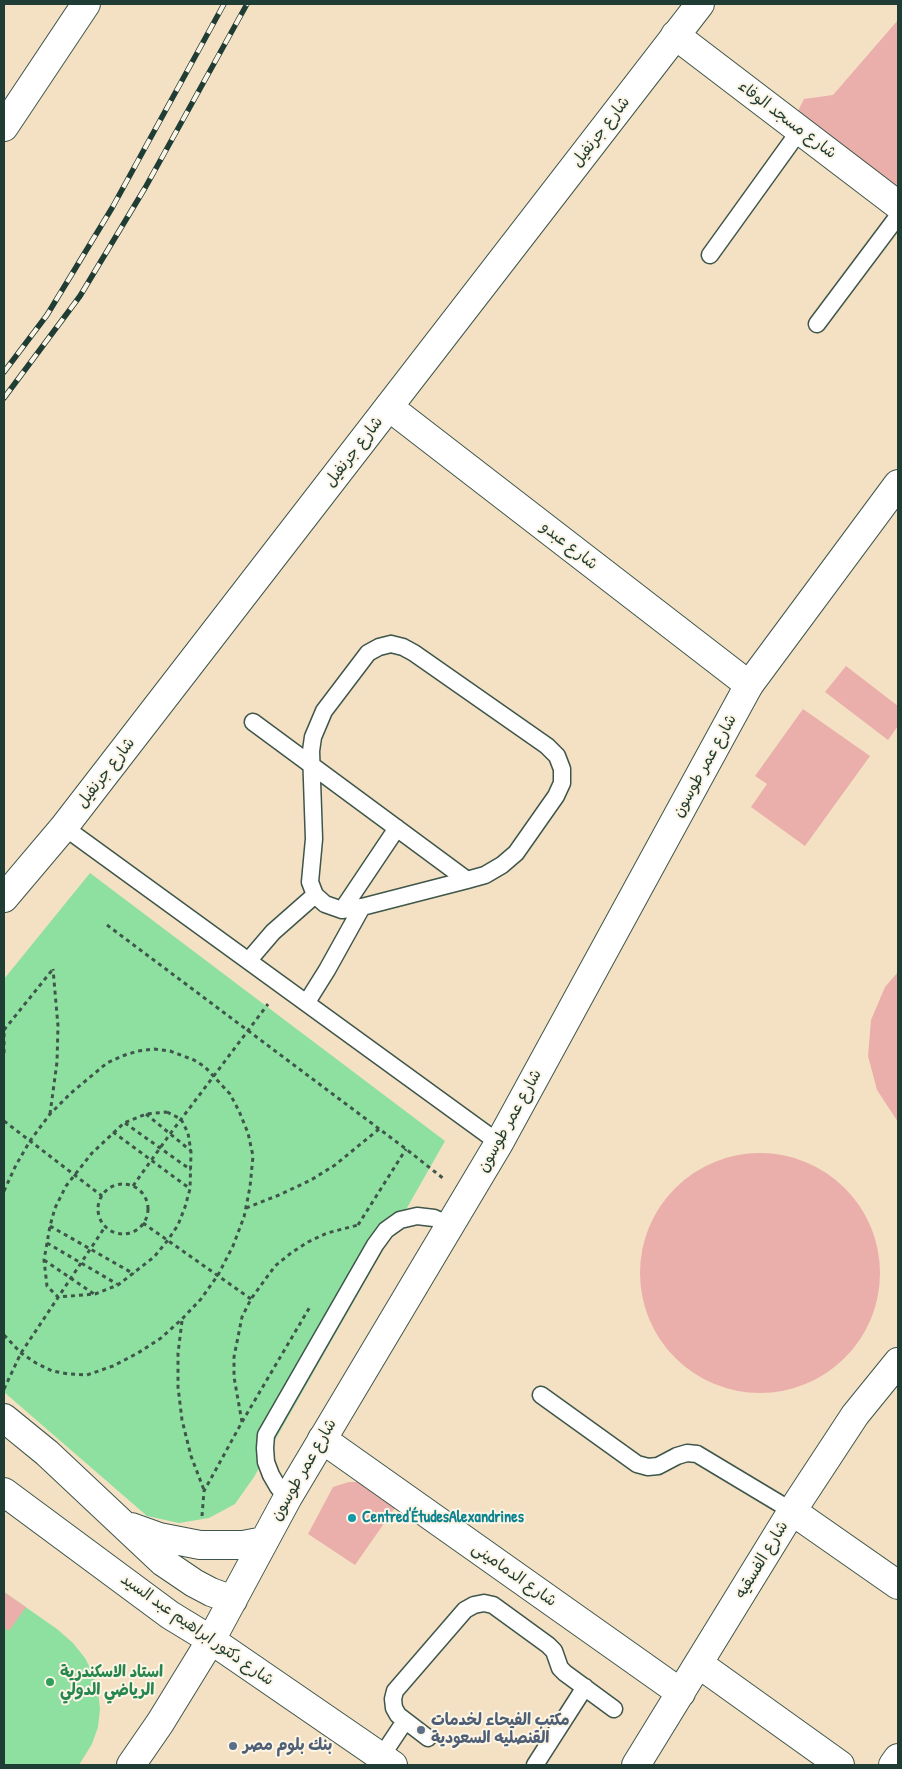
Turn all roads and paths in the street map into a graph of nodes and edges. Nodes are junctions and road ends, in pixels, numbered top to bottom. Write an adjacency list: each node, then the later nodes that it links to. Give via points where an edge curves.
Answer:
1 (86, 4): 4 (street)
2 (700, 4): 3 (street, شارع جرنفيل)
3 (675, 36): 5 (street, شارع مسجد الوفاء); 10 (street, شارع جرنفيل)
4 (4, 127)
5 (800, 130): 6 (street, شارع مسجد الوفاء); 8 (lane)
6 (898, 205)
7 (898, 216): 9 (lane)
8 (710, 255)
9 (817, 324)
10 (389, 407): 12 (street, شارع عبدو); 15 (street, شارع جرنفيل)
11 (898, 484): 12 (street, شارع عمر طوسون)
12 (749, 684): 39 (street, شارع عمر طوسون)
13 (253, 722): 14 (lane)
14 (311, 765): 16 (lane); 17 (lane, via 313,737 324,711 368,653 391,644 404,647 547,746 557,756 562,769 562,783 556,796 516,854 502,866); 18 (lane, via 314,839 310,882)
15 (64, 827): 19 (street, شارع جرنفيل); 23 (lane)
16 (397, 828): 17 (lane); 21 (lane)
17 (467, 880): 20 (lane)
18 (315, 895): 21 (lane, via 324,904); 23 (lane, via 273,932)
19 (4, 898)
20 (362, 907): 21 (lane); 25 (lane)
21 (342, 910)
22 (108, 924): 27 (path)
23 (249, 960): 24 (lane)
24 (282, 984): 25 (lane); 27 (path)
25 (307, 1002): 39 (lane)
26 (4, 1030): 28 (path); 30 (path, via 53,969 58,1026)
27 (248, 1031): 29 (path); 35 (path)
28 (4, 1053)
29 (214, 1076): 30 (path, via 183,1054 154,1049 138,1051 107,1063); 32 (path); 50 (path, via 230,1094 248,1132 253,1156)
30 (50, 1114): 38 (path)
31 (146, 1114): 32 (path, via 167,1112); 34 (path); 37 (path)
32 (181, 1119): 37 (path); 41 (path, via 188,1133)
33 (4, 1121): 38 (path)
34 (124, 1122): 36 (path); 40 (path)
35 (379, 1129): 49 (path); 50 (path, via 335,1165 310,1180)
36 (113, 1132): 42 (path); 44 (path)
37 (170, 1134): 40 (path); 41 (path)
38 (30, 1141): 44 (path); 47 (path)
39 (498, 1143): 49 (street, شارع عمر طوسون)
40 (160, 1148): 42 (path); 43 (path)
41 (191, 1152): 43 (path)
42 (151, 1160): 45 (path); 46 (path)
43 (191, 1170): 46 (path)
44 (74, 1174): 48 (path); 54 (path, via 55,1208)
45 (133, 1186): 48 (path, via 115,1185); 51 (path, via 145,1198 147,1215)
46 (190, 1189): 56 (path, via 178,1224)
47 (4, 1191)
48 (102, 1196): 55 (path, via 98,1212)
49 (466, 1197): 53 (street, شارع عمر طوسون)
50 (246, 1208): 62 (path, via 233,1246)
51 (143, 1223): 55 (path, via 137,1229 121,1234); 56 (path)
52 (358, 1225): 67 (path, via 326,1233 291,1253 276,1266)
53 (450, 1225): 76 (street, شارع عمر طوسون); 79 (lane, via 434,1218 417,1216 400,1220 386,1230 375,1245 266,1435 266,1462 278,1487)
54 (50, 1226): 57 (path); 58 (path)
55 (106, 1227): 58 (path)
56 (168, 1240): 61 (path); 62 (path)
57 (47, 1242): 59 (path); 60 (path)
58 (91, 1249): 60 (path); 61 (path)
59 (44, 1260): 63 (path); 66 (path, via 47,1286)
60 (82, 1263): 63 (path); 64 (path)
61 (134, 1274): 64 (path)
62 (218, 1275): 67 (path); 68 (path)
63 (71, 1278): 65 (path); 66 (path)
64 (118, 1285): 65 (path)
65 (95, 1294): 66 (path)
66 (58, 1297): 70 (path)
67 (251, 1298): 75 (path, via 242,1317 234,1357)
68 (182, 1319): 70 (path, via 138,1353 87,1375 52,1371); 77 (path, via 178,1353 181,1412 191,1456)
69 (4, 1335): 70 (path)
70 (21, 1353): 72 (path)
71 (898, 1362): 80 (street, شارع الفسقيه, via 855,1415)
72 (4, 1390)
73 (541, 1395): 80 (lane, via 637,1464 658,1466 677,1456 697,1454)
74 (4, 1418): 81 (street)
75 (242, 1422)
76 (322, 1439): 79 (street, شارع عمر طوسون); 88 (street, شارع الدمامينى)
77 (204, 1491)
78 (4, 1492): 85 (street, شارع دكتور ابراهيم عبد السيد, via 170,1615)
79 (288, 1497): 82 (street, شارع عمر طوسون)
80 (792, 1511): 83 (street); 86 (street, شارع الفسقيه)
81 (121, 1522): 82 (street, via 159,1537 200,1545); 84 (street, via 176,1572 211,1592)
82 (264, 1541): 84 (street, شارع عمر طوسون)
83 (898, 1585)
84 (233, 1600): 85 (street, شارع عمر طوسون)
85 (211, 1640): 93 (street, شارع دكتور ابراهيم عبد السيد); 94 (street, شارع عمر طوسون)
86 (699, 1664): 88 (street, شارع الفسقيه); 97 (street)
87 (585, 1688): 89 (lane); 90 (lane, via 560,1668 554,1651 548,1645 493,1605 484,1603 465,1610 395,1691 394,1708); 95 (lane)
88 (681, 1693): 96 (street, شارع الفسقيه)
89 (614, 1709)
90 (405, 1720): 91 (lane); 93 (lane)
91 (428, 1738)
92 (898, 1758): 98 (street)
93 (387, 1761)
94 (131, 1765)
95 (535, 1765)
96 (636, 1765)
97 (840, 1765)
98 (893, 1765)

